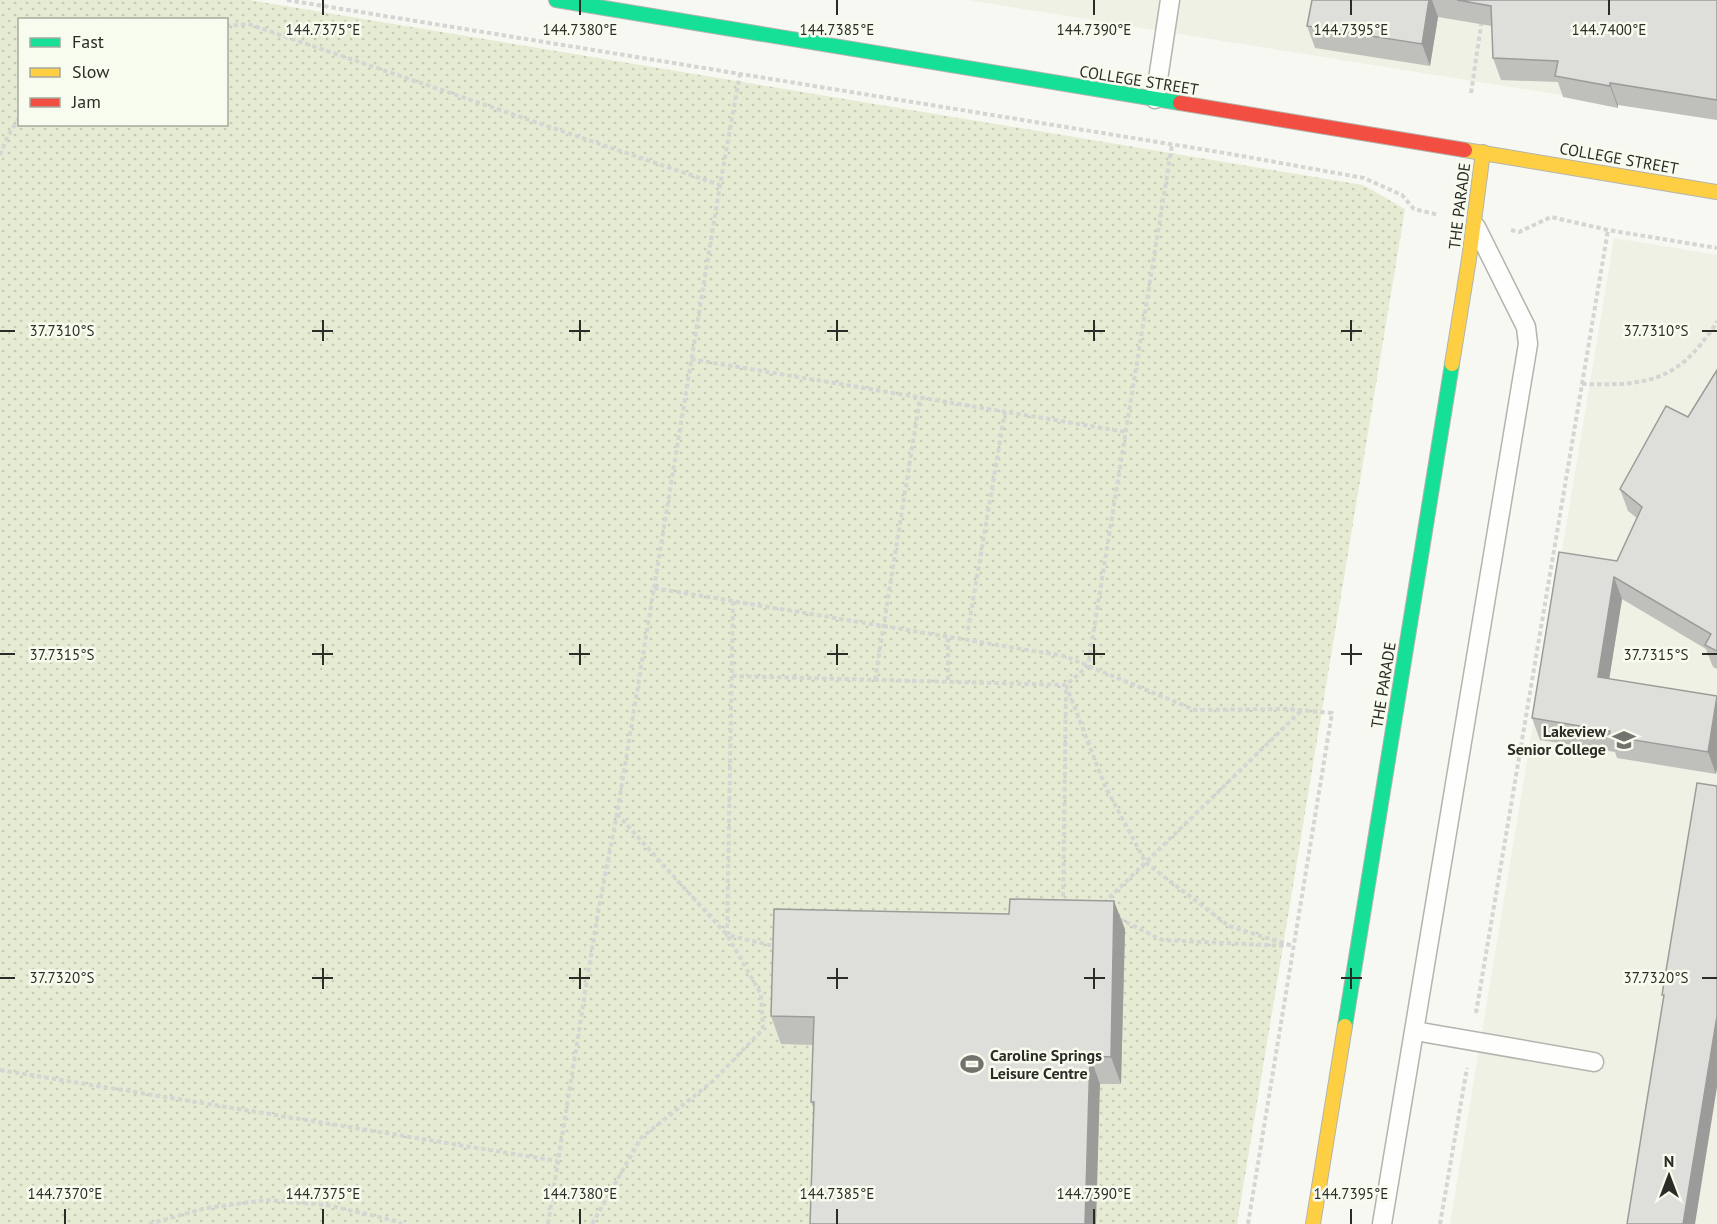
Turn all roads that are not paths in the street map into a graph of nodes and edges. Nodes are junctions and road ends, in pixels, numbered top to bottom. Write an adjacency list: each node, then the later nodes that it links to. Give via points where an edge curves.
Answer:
1 (556, 0): 3 (street, COLLEGE STREET)
2 (1170, 0): 3 (lane)
3 (1155, 99): 4 (street, COLLEGE STREET)
4 (1483, 152): 5 (street, COLLEGE STREET); 6 (street, THE PARADE)
5 (1717, 192)
6 (1474, 223): 7 (lane, via 1526,327 1528,344); 9 (street, THE PARADE)
7 (1415, 1031): 8 (lane); 10 (lane)
8 (1594, 1062)
9 (1313, 1224)
10 (1383, 1224)

